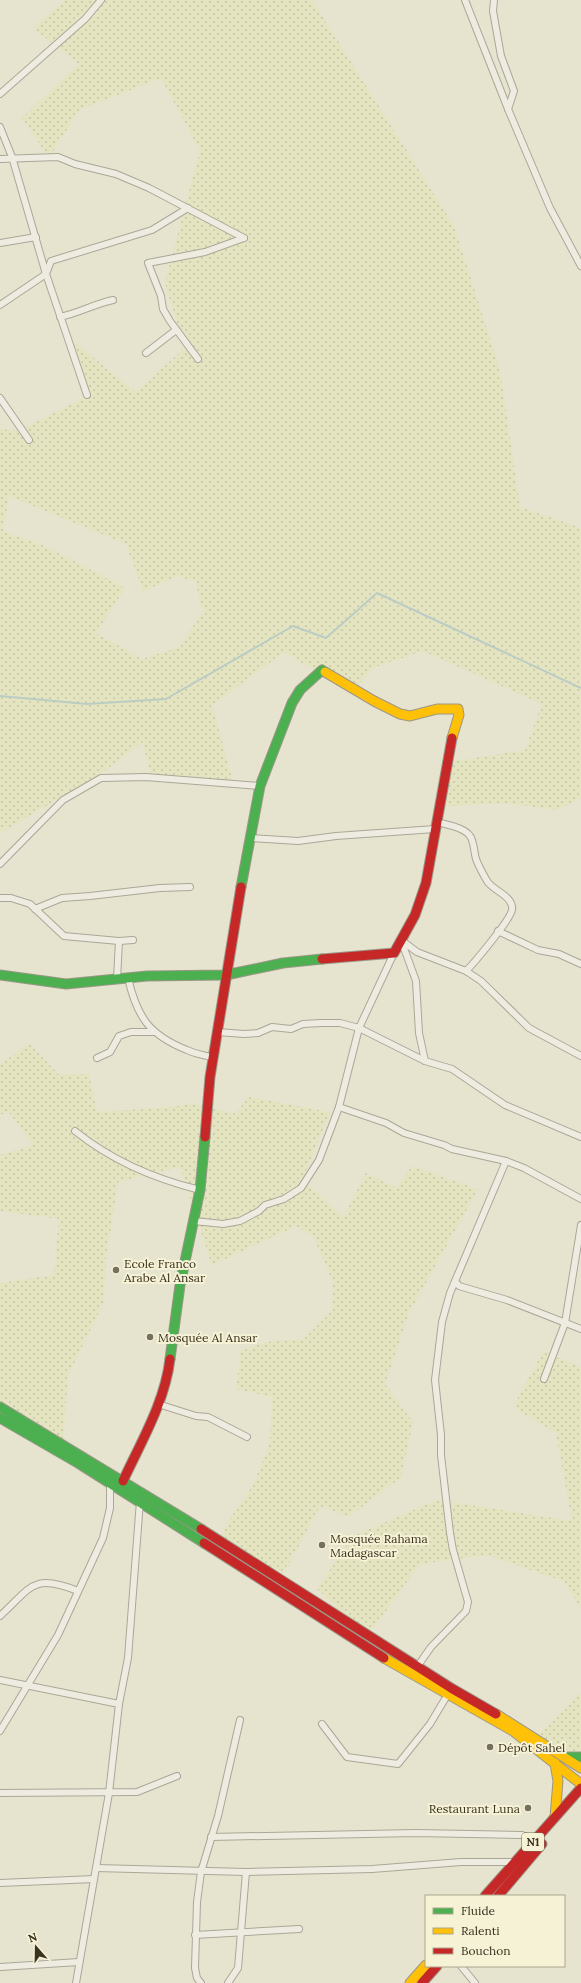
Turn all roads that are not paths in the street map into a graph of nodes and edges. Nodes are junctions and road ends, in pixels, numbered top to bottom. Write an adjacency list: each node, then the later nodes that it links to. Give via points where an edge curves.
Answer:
1 (101, 0): 4 (street, via 85,19)
2 (465, 0): 5 (street)
3 (494, 0): 5 (street, via 493,11 501,56 514,91)
4 (0, 94)
5 (508, 109): 12 (street, via 550,208)
6 (0, 127): 7 (street)
7 (12, 157): 8 (street); 9 (street, via 58,157 116,174); 10 (street)
8 (0, 158)
9 (188, 208): 13 (street, via 152,230 51,261); 17 (street, via 244,238 205,252 148,263 161,296 163,309)
10 (36, 237): 11 (street); 13 (street)
11 (0, 243)
12 (581, 266)
13 (46, 274): 15 (street); 16 (street)
14 (113, 300): 16 (street)
15 (0, 305)
16 (60, 317): 20 (street)
17 (176, 330): 18 (street); 19 (street)
18 (146, 353)
19 (198, 359)
20 (87, 395)
21 (0, 398): 22 (street)
22 (29, 440)
23 (260, 786): 24 (main road, via 292,703 300,690 317,673 324,670 400,714 410,716 437,710 458,709 459,715 449,748); 25 (main road); 26 (street, via 146,777 101,778 63,800)
24 (436, 826): 25 (street, via 298,841); 30 (street, via 464,830 471,836 476,860 488,883 511,904 512,910); 32 (main road, via 426,883 415,915)
25 (249, 838): 38 (main road)
26 (0, 864)
27 (190, 887): 29 (street, via 62,898)
28 (0, 898): 29 (street, via 11,898 30,904)
29 (35, 909): 33 (street, via 64,936)
30 (498, 931): 35 (street, via 538,950 559,954); 36 (street)
31 (133, 940): 33 (street)
32 (401, 940): 34 (main road); 36 (street, via 417,952); 47 (street, via 416,981 419,1034)
33 (119, 941): 40 (street)
34 (394, 953): 38 (main road, via 283,963); 41 (street)
35 (581, 964)
36 (466, 971): 44 (street, via 481,981 529,1028)
37 (0, 975): 40 (main road, via 66,984)
38 (226, 976): 39 (main road); 43 (main road)
39 (128, 978): 40 (main road); 42 (street, via 140,1012)
40 (117, 979)
41 (359, 1028): 43 (street, via 321,1023 303,1024 291,1029 272,1027 258,1033); 47 (street); 48 (street)
42 (154, 1032): 45 (street, via 131,1032 119,1036 110,1052); 46 (street, via 188,1051)
43 (218, 1032): 46 (main road)
44 (581, 1056)
45 (97, 1058)
46 (213, 1058): 52 (main road)
47 (425, 1061): 50 (street, via 452,1069 505,1105)
48 (339, 1107): 51 (street, via 452,1149); 54 (street, via 319,1160 301,1188 284,1199 265,1205 259,1212 240,1221 224,1224)
49 (75, 1131): 52 (street, via 98,1149 123,1161 169,1182)
50 (581, 1137)
51 (506, 1161): 53 (street); 57 (street)
52 (200, 1190): 54 (main road)
53 (581, 1199)
54 (194, 1221): 61 (main road, via 180,1285 168,1370)
55 (581, 1225): 56 (street)
56 (580, 1242): 58 (street)
57 (455, 1281): 58 (street, via 459,1286 507,1300); 71 (street, via 442,1322 435,1380 451,1539 468,1602 466,1611 431,1647)
58 (565, 1323): 59 (street); 60 (street)
59 (581, 1329)
60 (544, 1379)
61 (158, 1404): 64 (street, via 196,1416 208,1417); 65 (main road)
62 (0, 1407): 65 (main road)
63 (0, 1418): 66 (main road)
64 (247, 1437)
65 (123, 1481): 67 (main road)
66 (110, 1484): 68 (main road); 69 (street, via 110,1508 103,1538)
67 (140, 1492): 68 (street); 71 (main road, via 262,1566)
68 (140, 1503): 74 (main road, via 382,1656); 75 (street, via 128,1658)
69 (78, 1591): 70 (street, via 59,1584 36,1583 24,1591); 73 (street, via 58,1635)
70 (0, 1616)
71 (417, 1666): 80 (main road, via 537,1737)
72 (0, 1680): 73 (street)
73 (27, 1684): 75 (street); 78 (street)
74 (448, 1694): 77 (street, via 430,1724 398,1764 347,1757); 81 (main road, via 512,1731)
75 (119, 1704): 87 (street)
76 (240, 1720): 90 (street)
77 (322, 1724)
78 (0, 1731)
79 (581, 1757): 80 (main road)
80 (567, 1758): 82 (main road)
81 (555, 1764): 84 (main road); 89 (main road, via 558,1781)
82 (581, 1768)
83 (177, 1776): 87 (street, via 137,1792)
84 (581, 1784)
85 (581, 1788): 89 (main road, N1)
86 (0, 1793): 87 (street)
87 (109, 1793): 93 (street)
88 (581, 1800): 99 (main road, N1)
89 (555, 1817): 91 (main road, N1)
90 (211, 1838): 91 (street, via 416,1833 522,1835); 94 (street)
91 (535, 1840): 92 (main road, N1)
92 (515, 1862): 95 (street, via 461,1862 372,1870); 98 (main road, N1)
93 (96, 1868): 94 (street); 96 (street)
94 (201, 1872): 95 (street); 102 (street)
95 (246, 1872): 101 (street)
96 (94, 1879): 97 (street); 103 (street)
97 (0, 1883)
98 (487, 1895)
99 (499, 1895)
100 (299, 1929): 101 (street)
101 (241, 1934): 102 (street); 110 (street, via 238,1968)
102 (195, 1935): 109 (street, via 195,1968)
103 (79, 1962): 105 (street); 108 (street)
104 (425, 1965): 111 (main road)
105 (0, 1967)
106 (436, 1967): 112 (main road)
107 (462, 1967): 113 (street)
108 (76, 1983)
109 (201, 1983)
110 (228, 1983)
111 (410, 1983)
112 (422, 1983)
113 (475, 1983)

